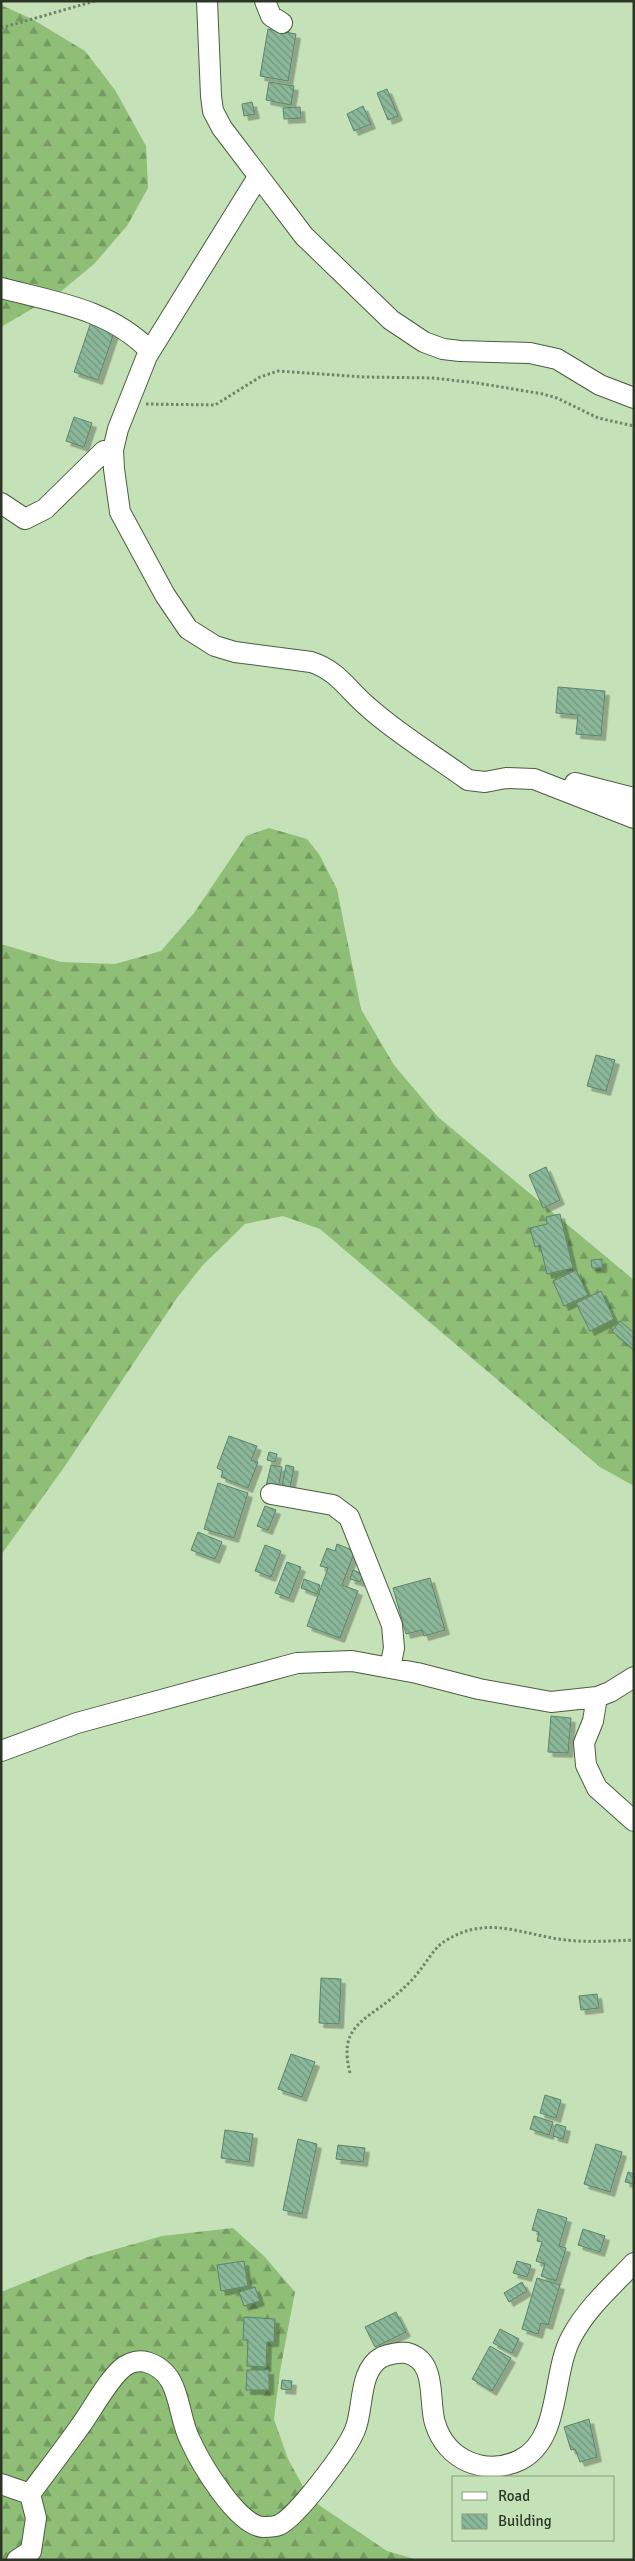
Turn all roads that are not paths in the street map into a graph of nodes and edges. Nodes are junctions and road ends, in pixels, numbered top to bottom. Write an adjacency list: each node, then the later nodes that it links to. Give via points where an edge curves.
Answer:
1 (207, 1): 4 (street, via 213,111)
2 (265, 1): 3 (street, via 271,16)
3 (282, 23)
4 (258, 177): 6 (street); 7 (street, via 304,236 391,320 424,342 443,349 530,353 557,359 600,385)
5 (1, 288): 6 (street, via 87,310 118,324)
6 (150, 351): 8 (street, via 128,403)
7 (634, 398)
8 (114, 450): 9 (street, via 104,451 35,515 26,519); 10 (street, via 120,512 165,596 188,629 215,646 228,650 323,666 366,706 468,780 485,782 522,778)
9 (1, 503)
10 (547, 783): 11 (street, via 567,781); 12 (street)
11 (634, 798)
12 (634, 818)
13 (271, 1494): 14 (street, via 333,1505 349,1517 392,1625 394,1648)
14 (390, 1668): 16 (street, via 479,1690 551,1702); 17 (street, via 352,1661 297,1663 77,1723)
15 (634, 1677): 16 (street)
16 (597, 1697): 18 (street, via 593,1721 584,1743 586,1765 597,1788)
17 (1, 1752)
18 (634, 1821)
19 (634, 2263): 21 (street, via 592,2308 570,2339 553,2408 539,2446 519,2460 488,2467 472,2465 459,2458 441,2439 434,2422 427,2371 415,2357 405,2353 391,2354 379,2358 373,2365 365,2382 356,2429 297,2512 278,2525 250,2524 236,2513 189,2439 176,2392 166,2372 155,2364 140,2360 125,2366 108,2386)
20 (1, 2484): 21 (street)
21 (30, 2494): 22 (street, via 36,2518 30,2551)
22 (17, 2560)

